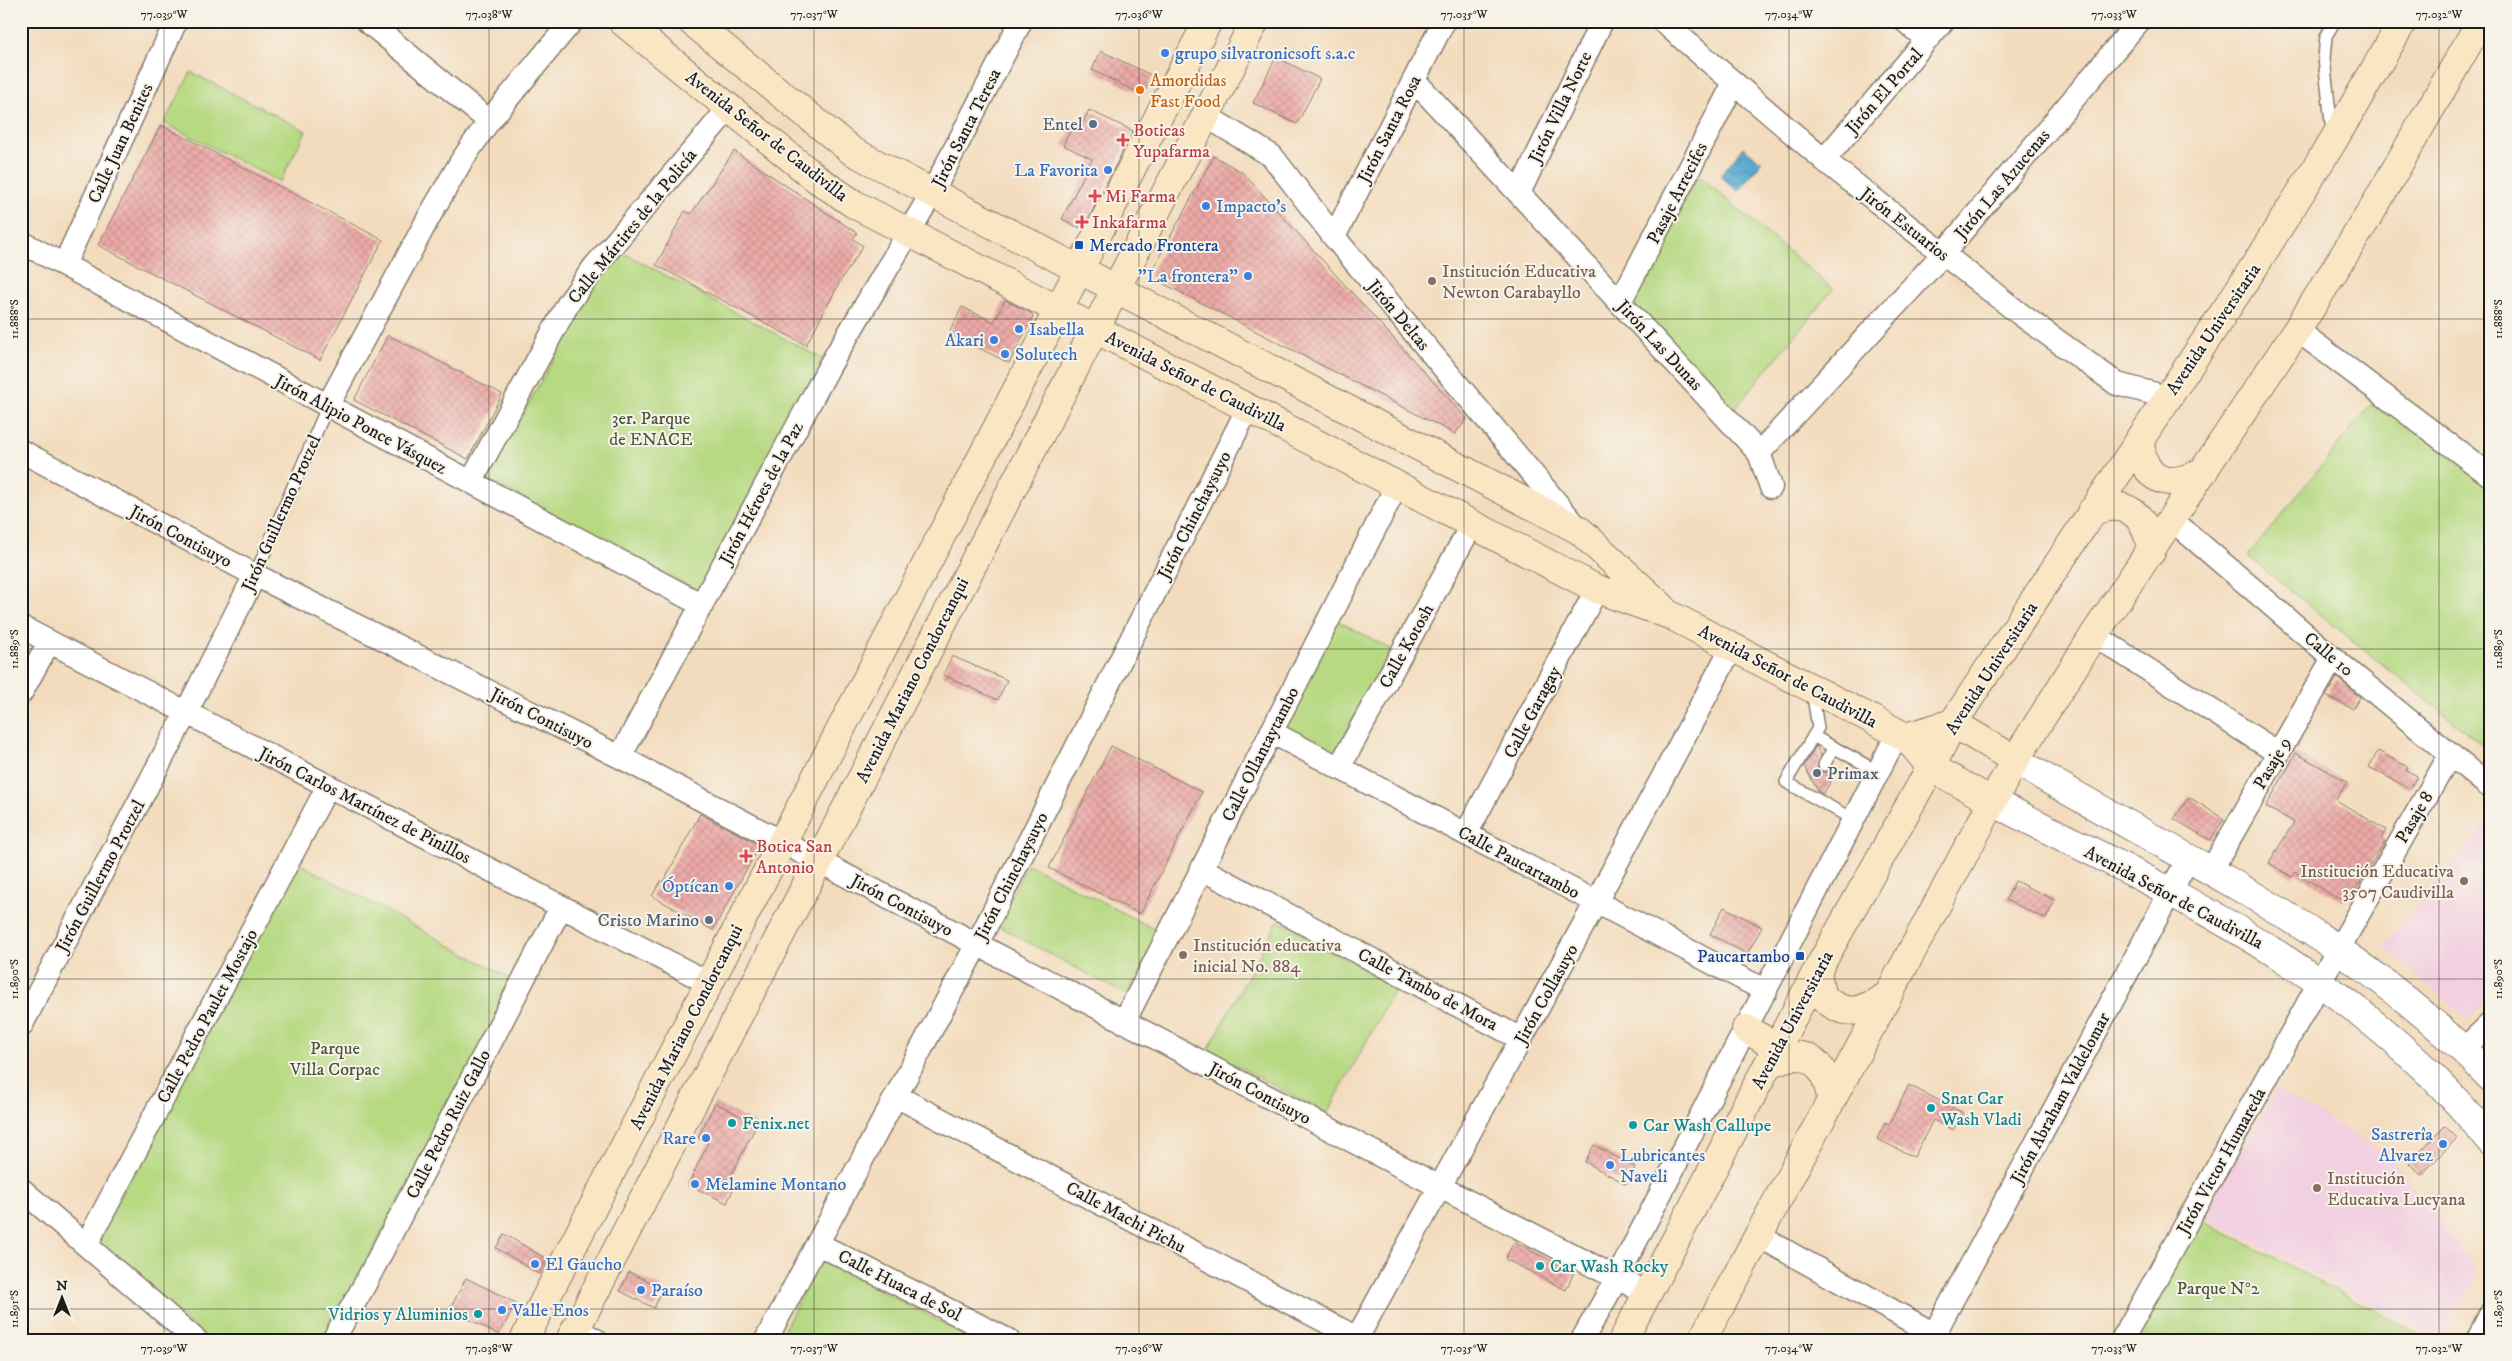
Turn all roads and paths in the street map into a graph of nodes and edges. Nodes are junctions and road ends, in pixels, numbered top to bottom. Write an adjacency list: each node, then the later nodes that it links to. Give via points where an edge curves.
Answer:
1 (176, 21): 32 (street, Calle Juan Benites)
2 (367, 21): 23 (street)
3 (572, 21): 23 (street, Jirón Guillermo Protzel)
4 (622, 21): 21 (main road, Avenida Señor de Caudivilla)
5 (691, 21): 26 (main road, Avenida Señor de Caudivilla, via 852,151)
6 (1208, 21): 33 (main road, Avenida Mariano Condorcanqui)
7 (1255, 21): 22 (main road, Avenida Mariano Condorcanqui)
8 (1444, 21): 19 (street, Jirón Santa Rosa)
9 (1602, 21): 27 (street, Jirón Villa Norte)
10 (1662, 21): 20 (street, Jirón Estuarios)
11 (1905, 21): 18 (street)
12 (1943, 21): 18 (street, Jirón El Portal)
13 (2139, 21): 31 (street, Jirón Las Azucenas)
14 (2335, 21): 24 (lane, via 2326,36 2324,58)
15 (2403, 21): 24 (main road, Avenida Universitaria)
16 (1012, 24): 26 (street, Jirón Santa Teresa)
17 (2484, 25): 38 (main road)
18 (1927, 40): 25 (street, Jirón El Portal)
19 (1414, 80): 27 (street, Jirón Las Dunas); 29 (street, Jirón Santa Rosa)
20 (1734, 83): 25 (street, Jirón Estuarios); 35 (street, Pasaje Arrecifes)
21 (729, 108): 28 (main road, Avenida Señor de Caudivilla, via 836,192); 47 (street, Calle Mártires de la Policía, via 594,267 568,304)
22 (1206, 116): 29 (street, Jirón Deltas, via 1272,156); 34 (main road, Avenida Mariano Condorcanqui)
23 (489, 121): 40 (street, Jirón Guillermo Protzel, via 430,215)
24 (2333, 141): 39 (main road, Avenida Universitaria)
25 (1824, 160): 31 (street, Jirón Estuarios)
26 (932, 193): 28 (street, Jirón Santa Teresa); 33 (main road, Avenida Señor de Caudivilla)
27 (1519, 193): 35 (street, Jirón Las Dunas)
28 (908, 232): 36 (main road, Avenida Señor de Caudivilla); 57 (street, Jirón Héroes de la Paz, via 830,365)
29 (1334, 237): 53 (street, Jirón Deltas)
30 (21, 242): 32 (street, Jirón Alipio Ponce Vásquez)
31 (1943, 254): 39 (street, Jirón Estuarios, via 2117,384); 44 (street, Jirón Las Azucenas)
32 (64, 265): 40 (street, Jirón Alipio Ponce Vásquez)
33 (1078, 270): 34 (main road, Avenida Señor de Caudivilla); 36 (main road, Avenida Mariano Condorcanqui)
34 (1115, 288): 37 (main road, Avenida Mariano Condorcanqui); 53 (main road, Avenida Señor de Caudivilla)
35 (1620, 302): 44 (street, Jirón Las Dunas)
36 (1058, 310): 37 (main road, Avenida Señor de Caudivilla); 85 (main road, Avenida Mariano Condorcanqui)
37 (1094, 328): 41 (main road, Avenida Señor de Caudivilla); 86 (main road, Avenida Mariano Condorcanqui)
38 (2297, 330): 45 (main road); 46 (street)
39 (2167, 397): 42 (main road, Avenida Universitaria)
40 (328, 406): 47 (street, Jirón Alipio Ponce Vásquez); 55 (lane, Jirón Guillermo Protzel)
41 (1248, 408): 48 (main road, Avenida Señor de Caudivilla); 93 (street, Jirón Chinchaysuyo)
42 (2140, 438): 45 (main road, via 2144,465 2160,479 2183,481); 50 (main road, Avenida Universitaria)
43 (21, 450): 55 (street, Jirón Contisuyo)
44 (1759, 453): 49 (street, Jirón Las Dunas)
45 (2204, 471): 51 (main road)
46 (2491, 476)
47 (472, 482): 57 (street, Jirón Alipio Ponce Vásquez)
48 (1396, 485): 52 (main road, Avenida Señor de Caudivilla); 68 (street, Calle Ollantaytambo)
49 (1770, 487)
50 (2091, 512): 54 (main road, via 2105,506 2116,506 2136,514 2149,536); 67 (main road, Avenida Universitaria)
51 (2172, 520): 54 (main road); 63 (street, Calle 10)
52 (1472, 524): 56 (main road, Avenida Señor de Caudivilla); 78 (street, Calle Kotosh)
53 (1580, 530): 58 (main road, Avenida Señor de Caudivilla)
54 (2151, 552): 60 (main road)
55 (255, 575): 66 (street, Jirón Guillermo Protzel); 74 (street, Jirón Contisuyo)
56 (1597, 589): 58 (main road, Avenida Señor de Caudivilla); 84 (street, Calle Garagay)
57 (702, 605): 74 (street, Jirón Héroes de la Paz)
58 (1670, 615): 62 (main road, Avenida Señor de Caudivilla)
59 (21, 627): 61 (street, Jirón Carlos Martínez de Pinillos)
60 (2094, 636): 72 (street); 75 (main road)
61 (49, 642): 65 (street); 66 (street, Jirón Carlos Martínez de Pinillos)
62 (1732, 647): 64 (main road, Avenida Señor de Caudivilla); 90 (street, Jirón Collasuyo)
63 (2333, 658): 72 (street, Pasaje 9); 73 (street, Calle 10)
64 (1812, 689): 69 (main road, Avenida Señor de Caudivilla); 70 (lane, via 1818,728)
65 (21, 694)
66 (186, 713): 80 (street, Jirón Carlos Martínez de Pinillos); 102 (street, Jirón Guillermo Protzel)
67 (1953, 723): 69 (main road); 75 (main road); 77 (main road, Avenida Universitaria)
68 (1271, 732): 78 (street, Calle Paucartambo); 87 (street, Calle Ollantaytambo)
69 (1902, 735): 77 (main road, Avenida Señor de Caudivilla); 79 (street, Avenida Universitaria)
70 (1814, 736): 71 (lane); 83 (lane, via 1786,782 1811,789)
71 (1834, 747): 76 (lane); 79 (lane)
72 (2278, 753): 88 (street, Pasaje 9)
73 (2450, 754): 81 (street, Calle 10); 94 (street, Pasaje 8)
74 (620, 757): 85 (street, Jirón Contisuyo)
75 (2015, 760): 82 (main road); 88 (street)
76 (1824, 765)
77 (1931, 767): 82 (main road, Avenida Señor de Caudivilla); 95 (main road, Avenida Universitaria)
78 (1339, 768): 84 (street, Calle Paucartambo)
79 (1878, 771): 83 (street, Avenida Universitaria)
80 (328, 786): 91 (street, Jirón Carlos Martínez de Pinillos); 115 (street, Calle Pedro Paulet Mostajo)
81 (2490, 787)
82 (1994, 802): 89 (street, Avenida Señor de Caudivilla); 99 (main road)
83 (1854, 820): 98 (street, Avenida Universitaria)
84 (1466, 834): 90 (street, Calle Paucartambo)
85 (782, 842): 86 (street, Jirón Contisuyo); 96 (main road, Avenida Mariano Condorcanqui)
86 (818, 861): 93 (street, Jirón Contisuyo); 119 (main road, Avenida Mariano Condorcanqui)
87 (1202, 869): 100 (street, Calle Ollantaytambo); 104 (street, Calle Tambo de Mora)
88 (2212, 870): 89 (street, Jirón Abraham Valdelomar); 92 (street); 94 (street)
89 (2170, 891): 92 (street, Avenida Señor de Caudivilla); 120 (street, Jirón Abraham Valdelomar)
90 (1596, 902): 98 (street, Calle Paucartambo); 104 (street, Jirón Collasuyo)
91 (561, 907): 96 (street, Jirón Carlos Martínez de Pinillos); 123 (street, Calle Pedro Ruiz Gallo)
92 (2216, 916): 97 (street, Avenida Señor de Caudivilla)
93 (977, 944): 100 (street, Jirón Contisuyo); 108 (street, Jirón Chinchaysuyo)
94 (2339, 948): 97 (street, Pasaje 8); 105 (street, via 2405,997)
95 (1817, 971): 99 (main road, via 1821,995 1838,1009 1860,1010); 106 (main road, Avenida Universitaria)
96 (709, 983): 124 (main road, Avenida Mariano Condorcanqui)
97 (2319, 983): 110 (street, Avenida Señor de Caudivilla, via 2415,1060); 130 (street, Jirón Victor Humareda)
98 (1766, 991): 103 (street, Avenida Universitaria)
99 (1887, 996): 109 (main road)
100 (1124, 1022): 111 (street, Jirón Contisuyo)
101 (2491, 1023): 105 (street)
102 (21, 1026)
103 (1746, 1029): 106 (main road); 116 (street, Avenida Universitaria)
104 (1521, 1039): 111 (street, Jirón Collasuyo)
105 (2464, 1049): 107 (street)
106 (1774, 1056): 109 (main road, via 1794,1055 1815,1062 1823,1070); 117 (main road, Avenida Universitaria)
107 (2491, 1078)
108 (896, 1096): 114 (street, Jirón Chinchaysuyo); 121 (street, Calle Machi Pichu)
109 (1831, 1098): 113 (main road)
110 (2491, 1142)
111 (1440, 1187): 116 (street, Jirón Contisuyo); 121 (street, Jirón Collasuyo)
112 (21, 1189): 115 (street)
113 (1757, 1235): 120 (street); 129 (main road)
114 (818, 1244): 125 (street, Jirón Chinchaysuyo); 126 (street, Calle Huaca de Sol)
115 (86, 1245): 122 (street)
116 (1616, 1278): 117 (street, Jirón Contisuyo); 127 (street, Avenida Universitaria)
117 (1648, 1294): 128 (main road, Avenida Universitaria)
118 (2491, 1313): 131 (street)
119 (580, 1336)
120 (1932, 1337)
121 (1356, 1339)
122 (196, 1340)
123 (333, 1340)
124 (524, 1340)
125 (766, 1340)
126 (1008, 1340)
127 (1582, 1340)
128 (1623, 1340)
129 (1702, 1340)
130 (2122, 1340)
131 (2477, 1340)

